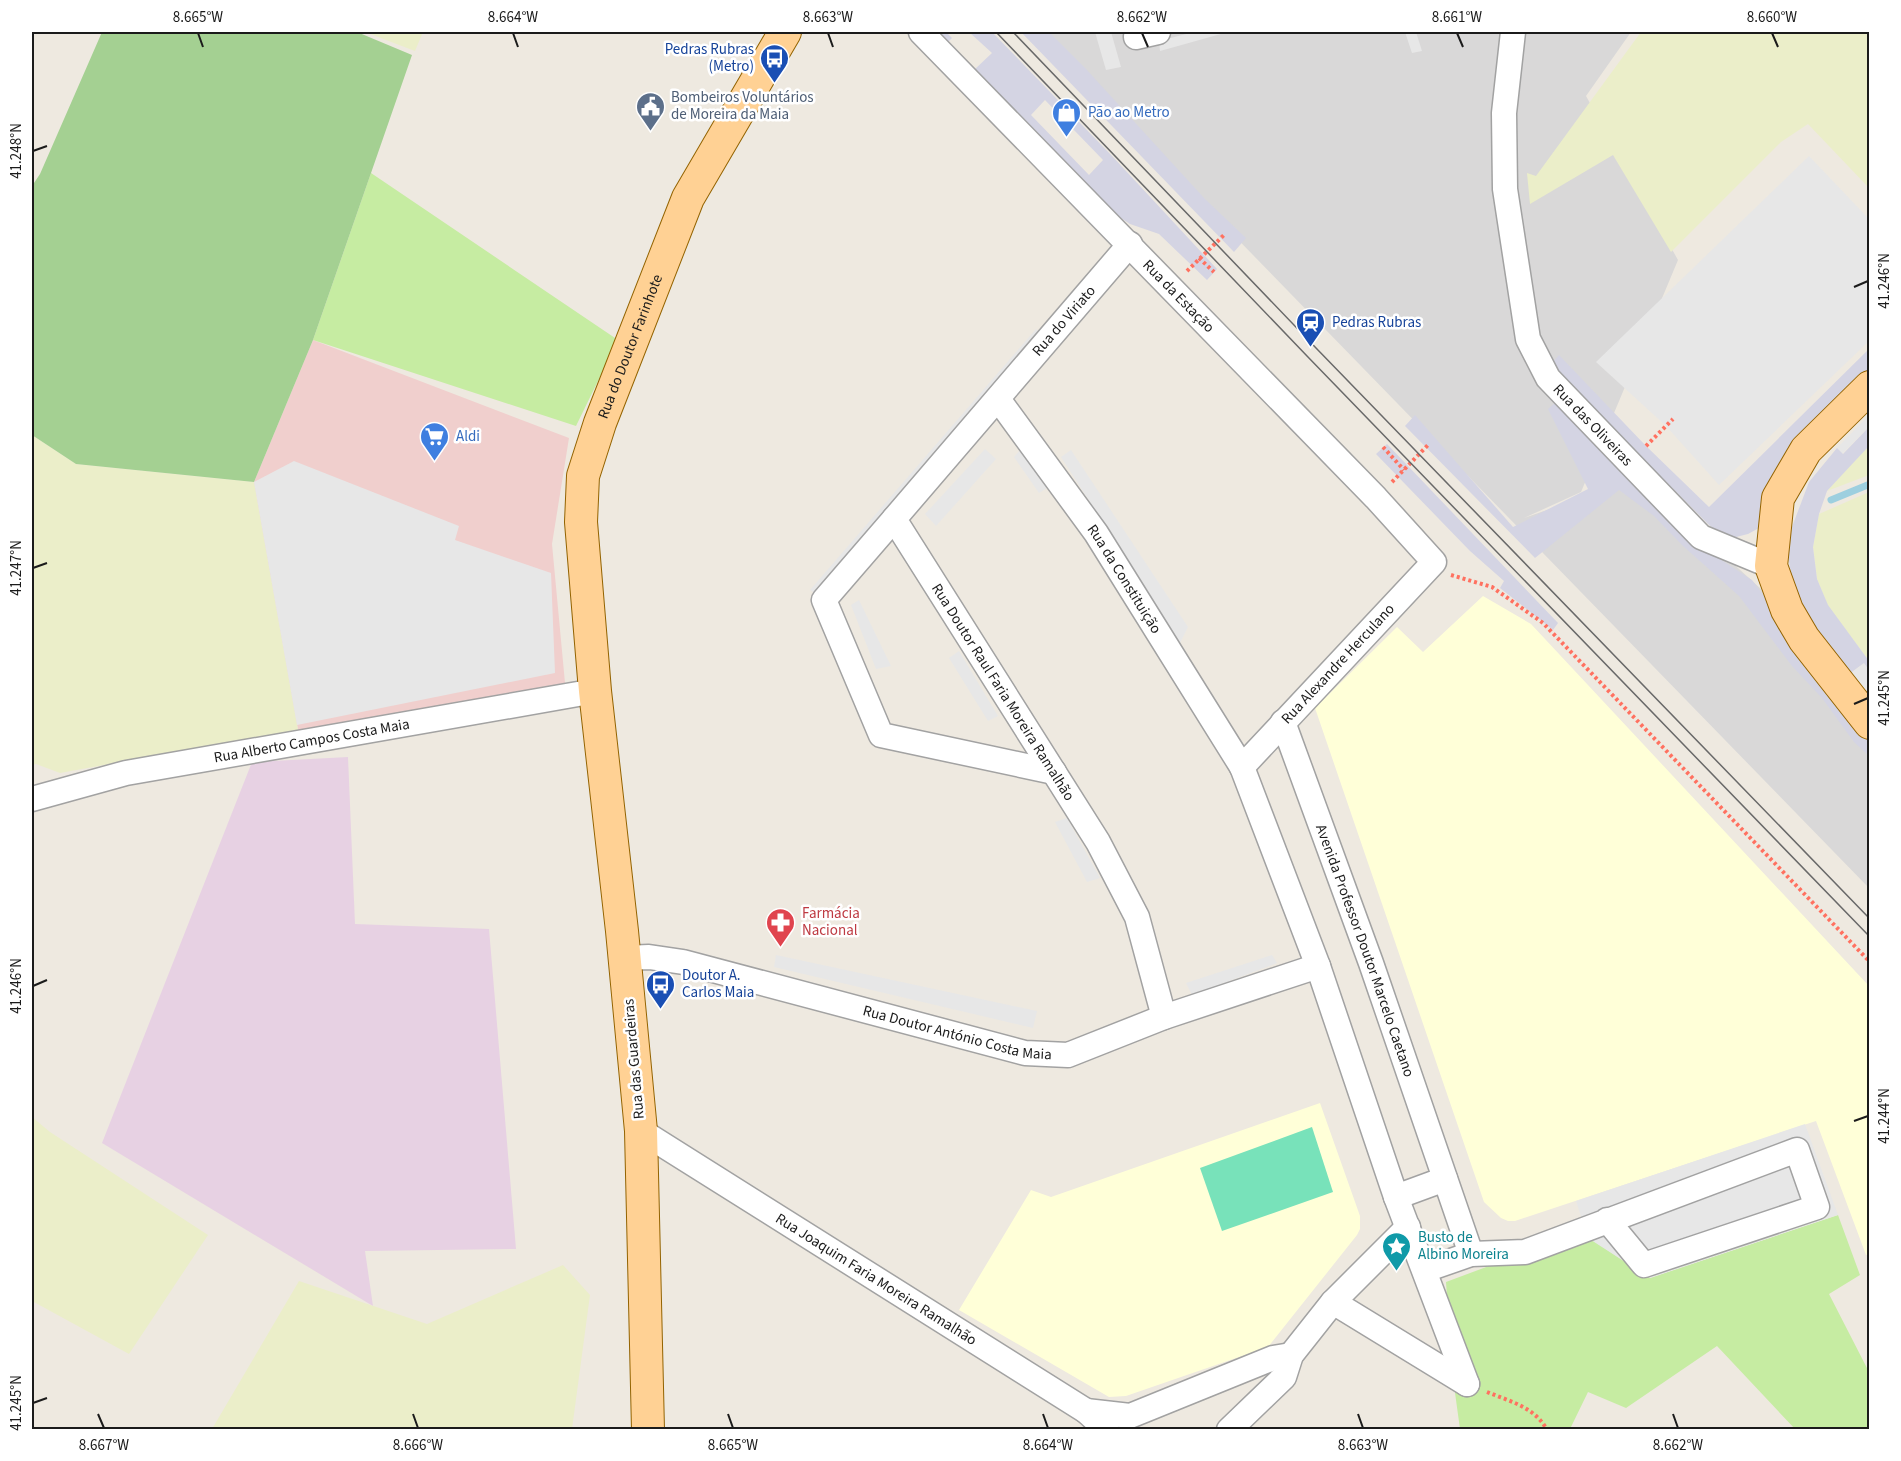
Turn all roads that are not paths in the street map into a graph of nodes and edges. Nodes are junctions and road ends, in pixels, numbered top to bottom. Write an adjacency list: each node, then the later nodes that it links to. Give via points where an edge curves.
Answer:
1 (784, 32): 10 (main road, Rua do Doutor Farinhote, via 688,198 600,423 584,476 581,522)
2 (921, 32): 4 (street, Rua da Estação)
3 (1513, 32): 9 (street, Rua das Oliveiras, via 1504,113 1505,189 1528,339 1548,378 1701,537)
4 (1130, 244): 6 (street, Rua do Viriato); 8 (street, Rua da Estação)
5 (1869, 387): 9 (main road, via 1806,450 1778,498)
6 (998, 399): 7 (street); 13 (street, Rua da Constituição, via 1096,533)
7 (894, 519): 14 (street, Rua Doutor Raul Faria Moreira Ramalhão); 14 (street, via 824,600 881,735)
8 (1434, 562): 11 (street, Rua Alexandre Herculano)
9 (1771, 566): 12 (main road, via 1787,610 1804,639)
10 (595, 691): 15 (street, Rua Alberto Campos Costa Maia, via 126,773); 16 (main road, Rua das Guardeiras)
11 (1283, 722): 13 (street, Rua Alexandre Herculano); 20 (street, Avenida Professor Doutor Marcelo Caetano)
12 (1869, 723)
13 (1242, 767): 17 (street)
14 (1054, 772): 18 (street, Rua Doutor Raul Faria Moreira Ramalhão, via 1098,842 1137,917)
15 (32, 799)
16 (625, 958): 18 (street, Rua Doutor António Costa Maia, via 683,962 1025,1053 1068,1055); 19 (main road, Rua das Guardeiras)
17 (1318, 966): 18 (street, Rua Doutor António Costa Maia); 21 (street)
18 (1164, 1017)
19 (640, 1131): 28 (street, Rua Joaquim Faria Moreira Ramalhão); 30 (main road, Rua das Guardeiras)
20 (1445, 1179): 21 (street); 24 (street, Avenida Professor Doutor Marcelo Caetano)
21 (1396, 1197): 23 (street)
22 (1607, 1220): 22 (street, via 1797,1150 1817,1207 1644,1265); 24 (street, via 1525,1252)
23 (1408, 1227): 25 (street); 26 (street)
24 (1471, 1254): 25 (street)
25 (1425, 1270): 26 (street, via 1467,1384)
26 (1333, 1302): 27 (street)
27 (1291, 1355): 29 (street, via 1274,1358); 32 (street, via 1284,1377)
28 (1082, 1420): 29 (street); 31 (street, Rua Joaquim Faria Moreira Ramalhão)
29 (1139, 1423)
30 (648, 1430)
31 (1107, 1430)
32 (1229, 1430)

